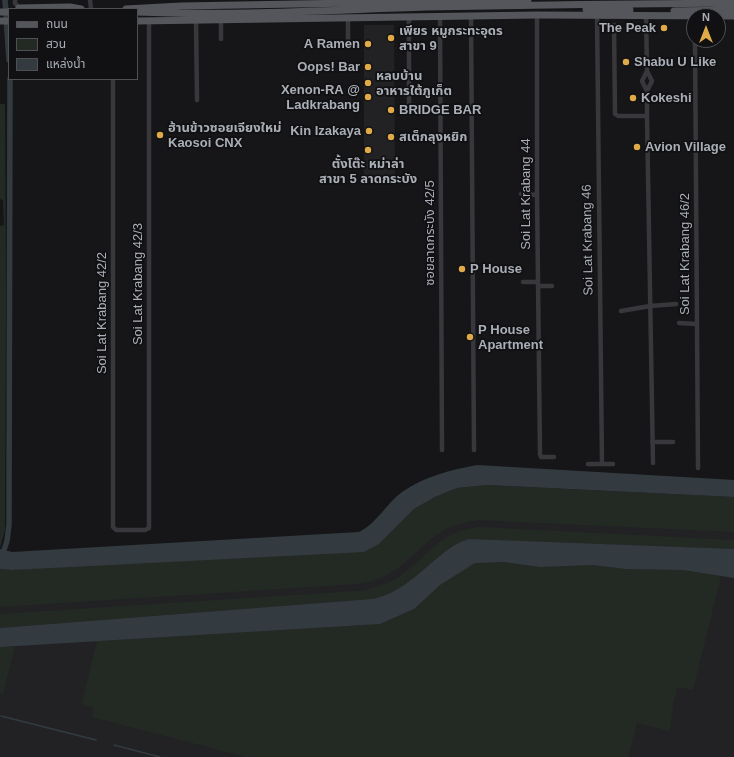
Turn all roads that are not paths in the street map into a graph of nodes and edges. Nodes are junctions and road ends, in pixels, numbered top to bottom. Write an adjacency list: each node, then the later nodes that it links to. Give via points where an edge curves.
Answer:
1 (15, 0): 13 (street)
2 (438, 0): 3 (main road); 9 (main road)
3 (454, 0): 4 (main road)
4 (484, 0): 5 (main road)
5 (513, 0): 6 (main road)
6 (528, 0)
7 (363, 1): 8 (main road); 11 (main road)
8 (392, 1): 9 (main road)
9 (422, 1)
10 (181, 3): 11 (main road); 15 (main road)
11 (255, 3)
12 (734, 3): 17 (main road, via 482,6 355,11)
13 (19, 8): 14 (main road)
14 (76, 8)
15 (135, 8)
16 (734, 10): 25 (main road, via 415,11)
17 (138, 12)
18 (537, 15): 19 (main road); 22 (main road); 42 (street, Soi Lat Krabang 44)
19 (597, 15): 20 (main road); 58 (street, Soi Lat Krabang 46)
20 (646, 15): 23 (main road); 35 (street)
21 (440, 16): 22 (main road); 26 (main road); 53 (street, ซอยลาดกระบัง 42/5)
22 (471, 16): 54 (street)
23 (686, 16)
24 (348, 17): 25 (main road); 28 (main road); 33 (street)
25 (360, 17): 26 (main road)
26 (409, 17): 39 (street)
27 (196, 20): 28 (main road); 30 (main road); 38 (street)
28 (220, 20): 32 (street)
29 (138, 21): 30 (main road)
30 (149, 21): 61 (street, Soi Lat Krabang 42/3, via 149,528)
31 (614, 24): 40 (street, via 615,114)
32 (221, 39)
33 (348, 45)
34 (695, 48): 50 (street, Soi Lat Krabang 46/2)
35 (647, 71): 37 (street, via 642,81); 37 (street, via 652,81)
36 (113, 80): 61 (street, Soi Lat Krabang 42/2, via 113,527 116,530)
37 (647, 91): 40 (street)
38 (197, 100)
39 (409, 110)
40 (647, 116): 47 (street)
41 (521, 194): 42 (street)
42 (537, 194): 44 (street, Soi Lat Krabang 44)
43 (523, 282): 44 (street)
44 (538, 284): 45 (street); 55 (street, Soi Lat Krabang 44, via 540,454 544,458)
45 (552, 286)
46 (676, 304): 47 (street)
47 (650, 306): 48 (street); 51 (street)
48 (621, 311)
49 (679, 323): 50 (street)
50 (697, 324): 60 (street, Soi Lat Krabang 46/2)
51 (652, 442): 52 (street); 56 (street)
52 (674, 442)
53 (442, 450)
54 (474, 450)
55 (554, 457)
56 (653, 463)
57 (588, 464): 58 (street)
58 (602, 464): 59 (street)
59 (613, 464)
60 (698, 468)
61 (130, 530)

